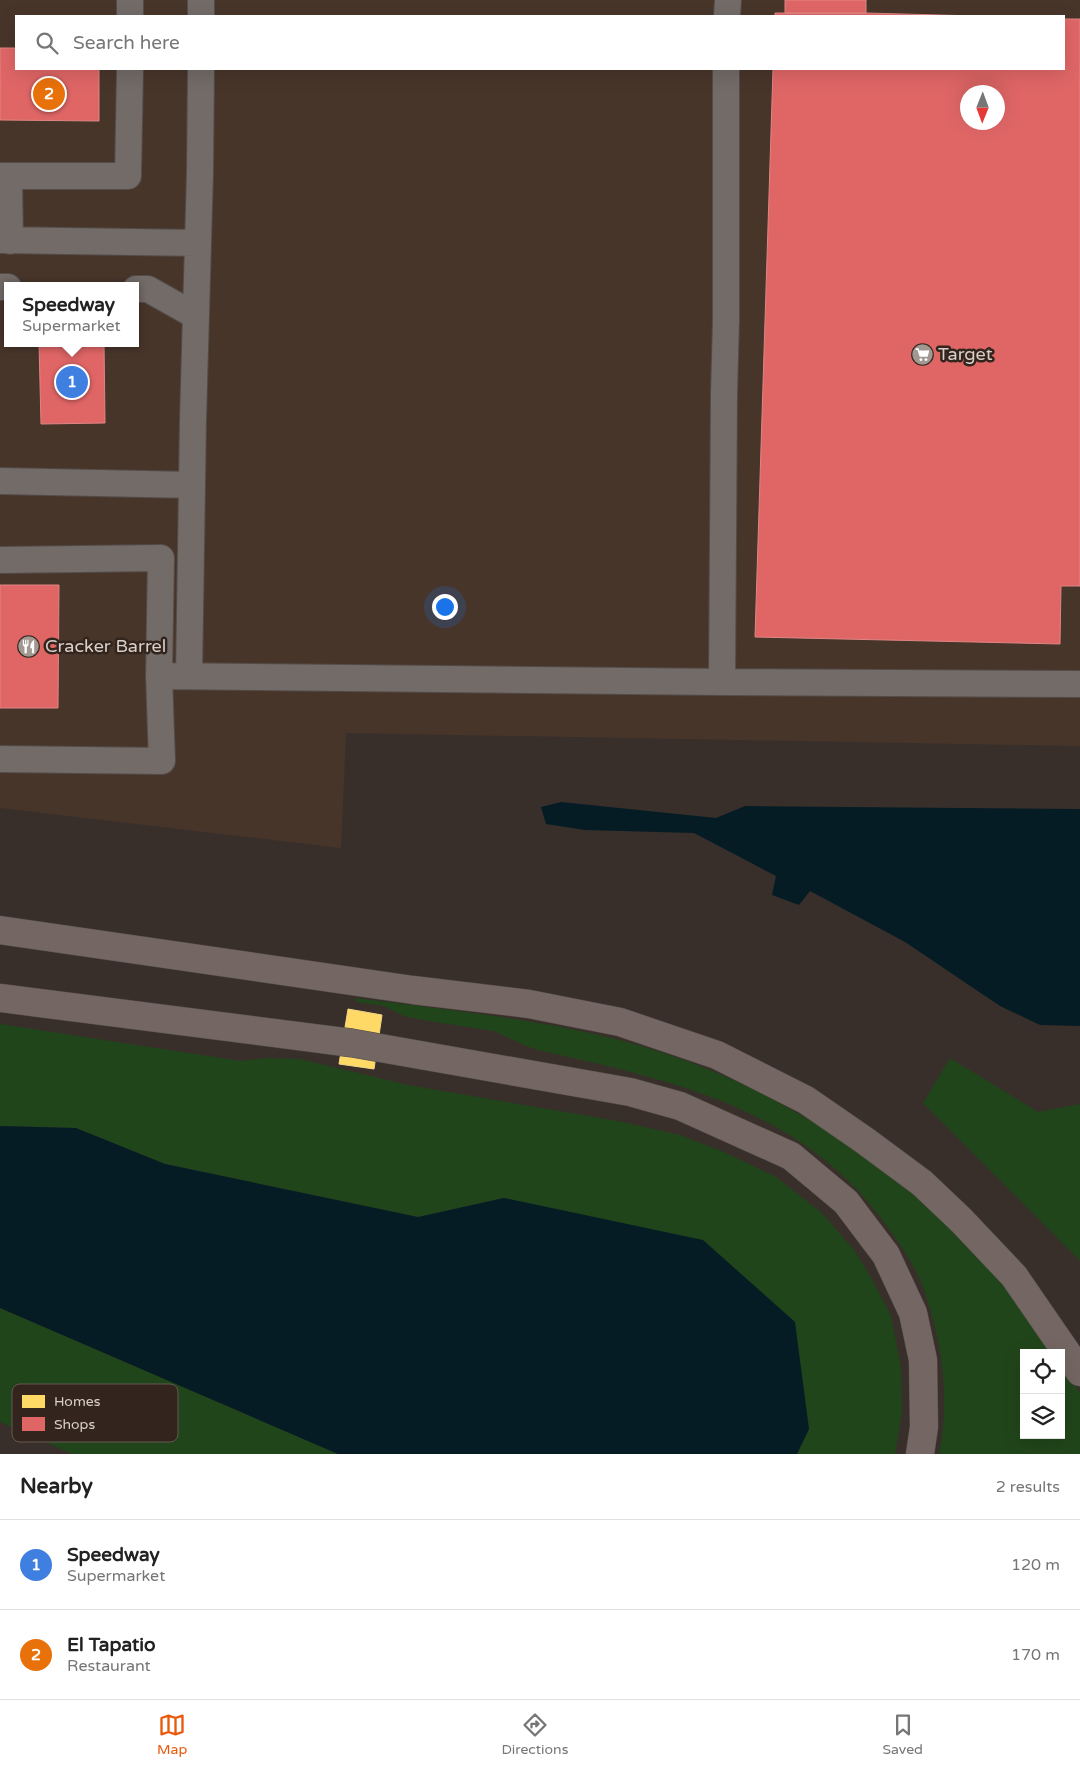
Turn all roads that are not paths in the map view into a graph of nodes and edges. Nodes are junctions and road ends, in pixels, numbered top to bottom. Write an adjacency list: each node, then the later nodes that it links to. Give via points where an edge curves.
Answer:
1 (130, 0): 4 (lane)
2 (201, 0): 5 (lane)
3 (728, 0): 6 (lane)
4 (130, 15)
5 (201, 15)
6 (726, 15)
7 (130, 70): 10 (lane, via 128,176)
8 (200, 70): 12 (lane)
9 (726, 70): 20 (lane)
10 (4, 176): 11 (lane)
11 (5, 240): 12 (lane)
12 (198, 244): 14 (lane)
13 (139, 289): 14 (lane, via 148,289)
14 (196, 316): 16 (lane)
15 (0, 480): 16 (lane)
16 (192, 485): 19 (lane)
17 (0, 560): 18 (lane, via 161,558)
18 (159, 676): 19 (lane); 22 (lane, via 162,762)
19 (189, 676): 20 (lane)
20 (722, 682): 21 (lane)
21 (1080, 684)
22 (0, 759)
23 (0, 930): 25 (highway, via 529,1004 620,1022 717,1055 806,1100 922,1183 1014,1276)
24 (0, 998): 26 (highway, via 352,1043 630,1092 680,1106 791,1156 846,1202 886,1255 913,1313 923,1360 924,1427)
25 (1080, 1372)
26 (920, 1454)

